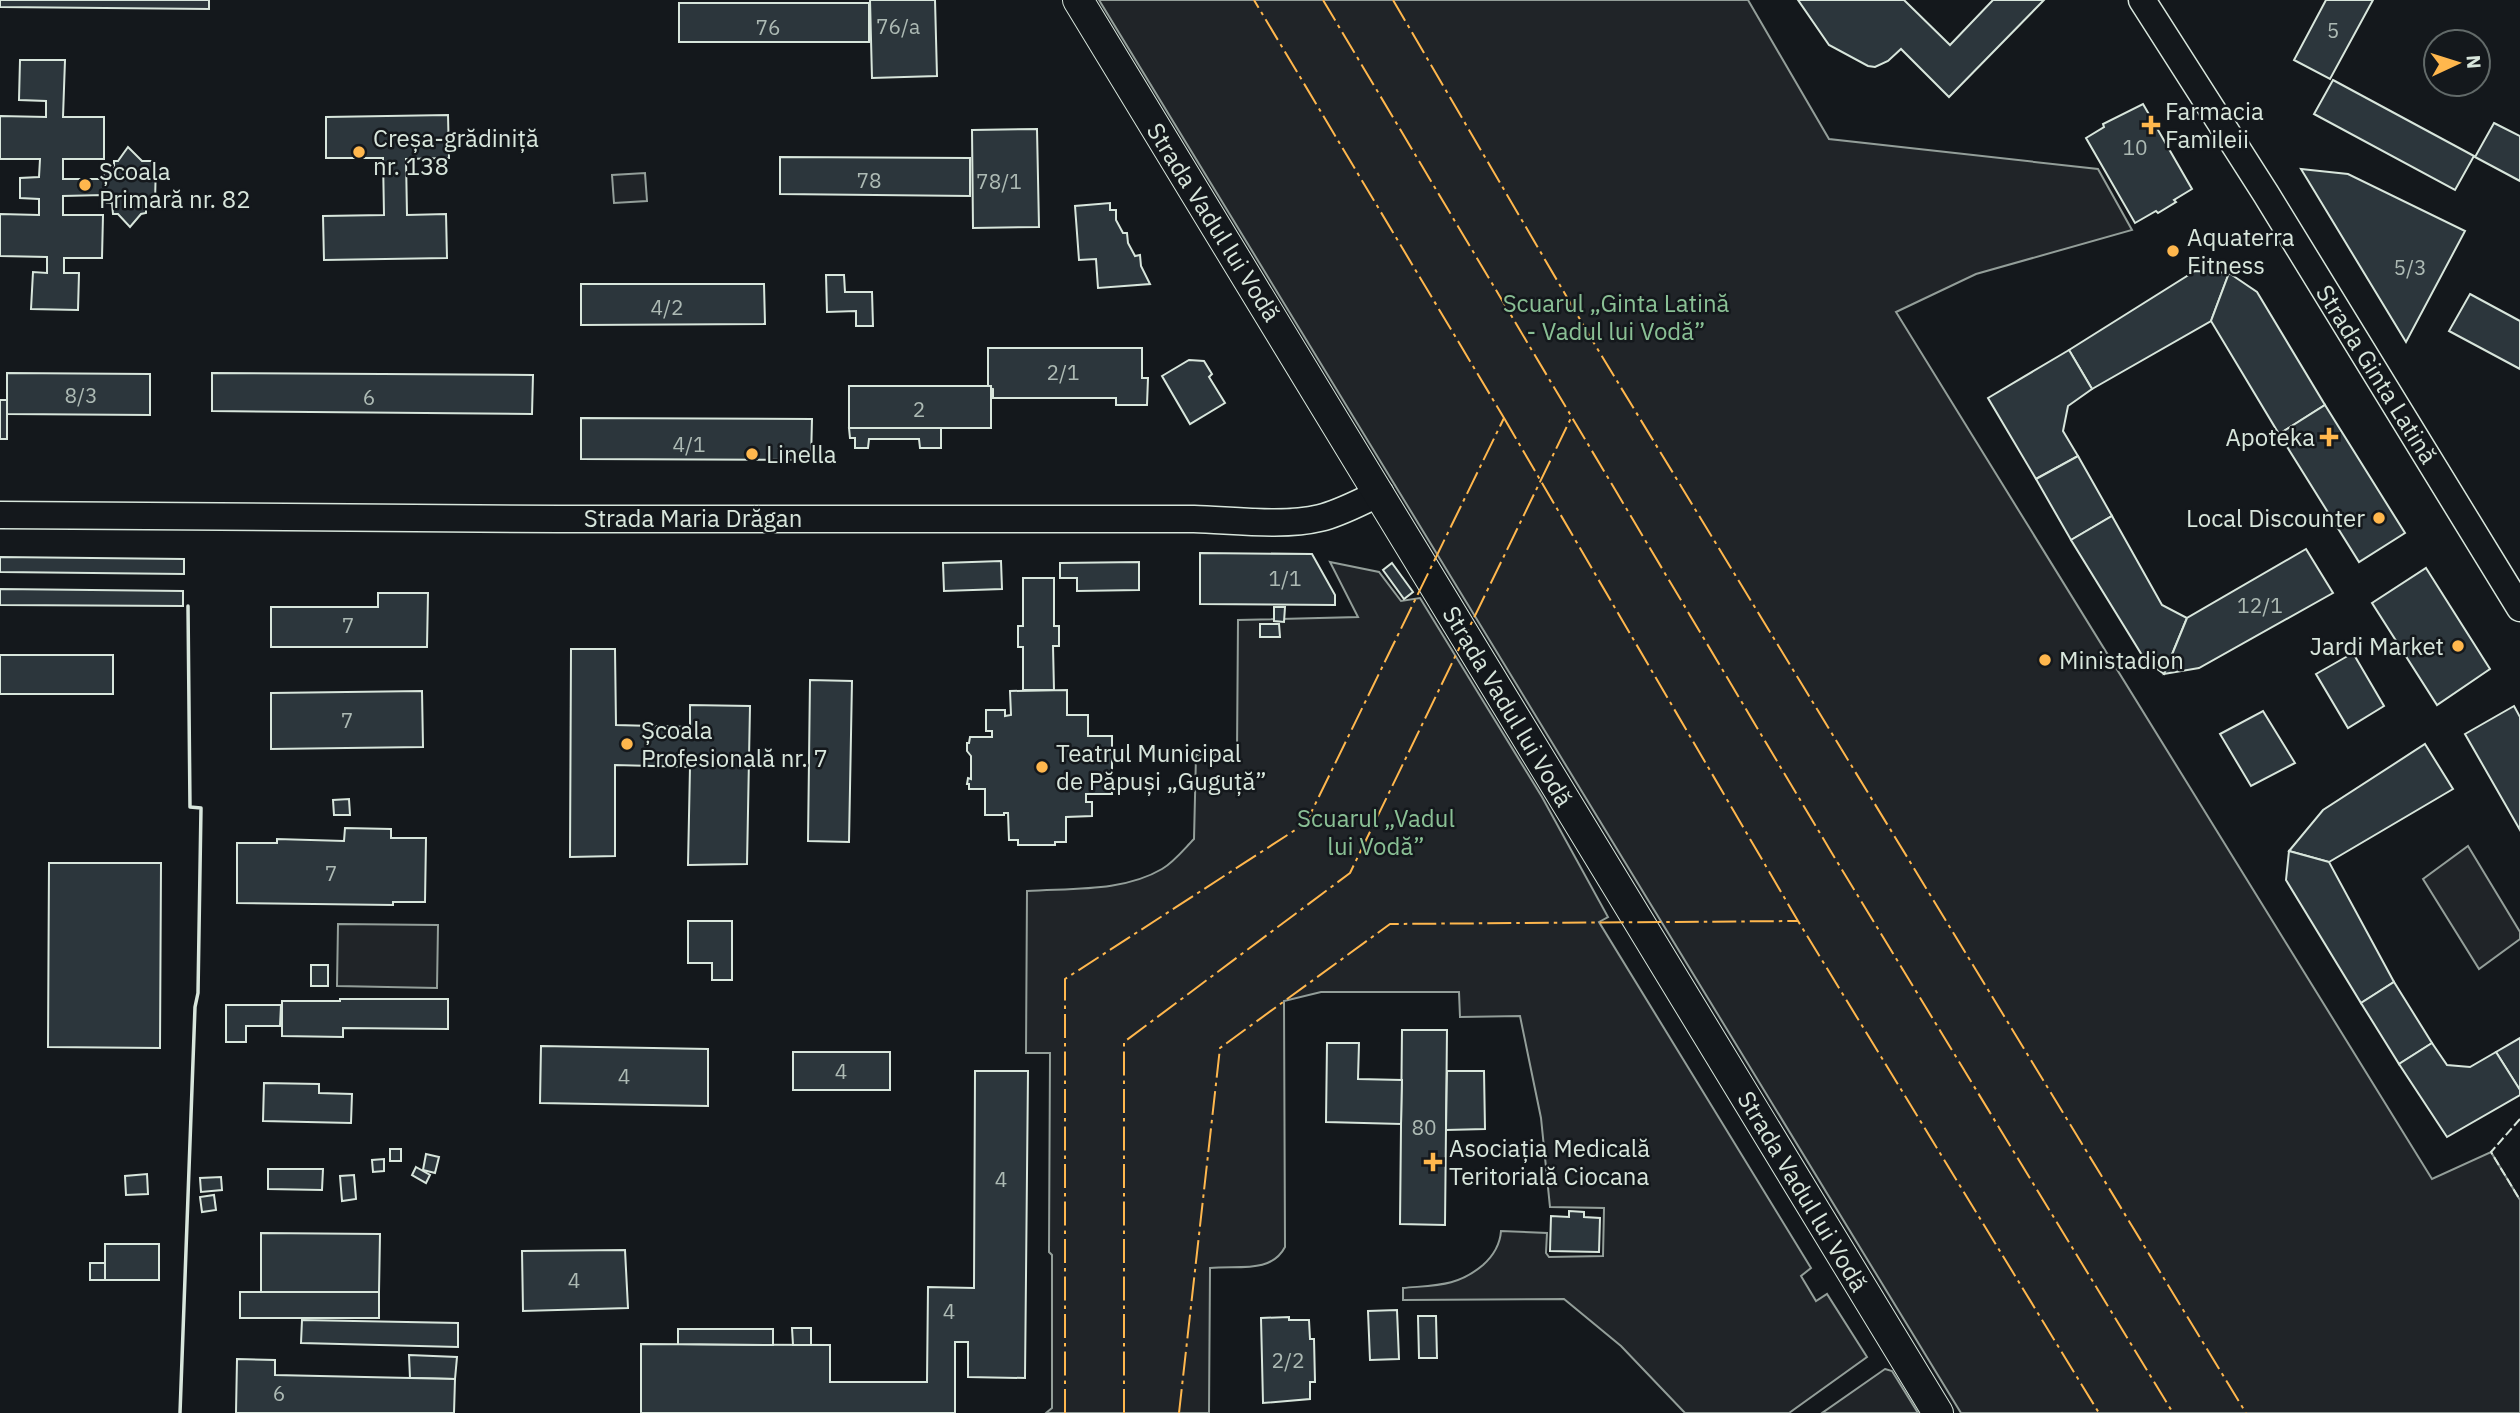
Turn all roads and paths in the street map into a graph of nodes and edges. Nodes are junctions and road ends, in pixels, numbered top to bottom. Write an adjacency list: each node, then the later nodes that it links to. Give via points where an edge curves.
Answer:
1 (1078, 0): 3 (main road, Strada Vadul lui Vodă)
2 (2142, 0): 5 (main road, Strada Ginta Latină)
3 (1380, 492): 4 (main road, Strada Maria Drăgan, via 1351,508 1297,522); 6 (main road, Strada Vadul lui Vodă)
4 (0, 515)
5 (2520, 608)
6 (1938, 1413)

